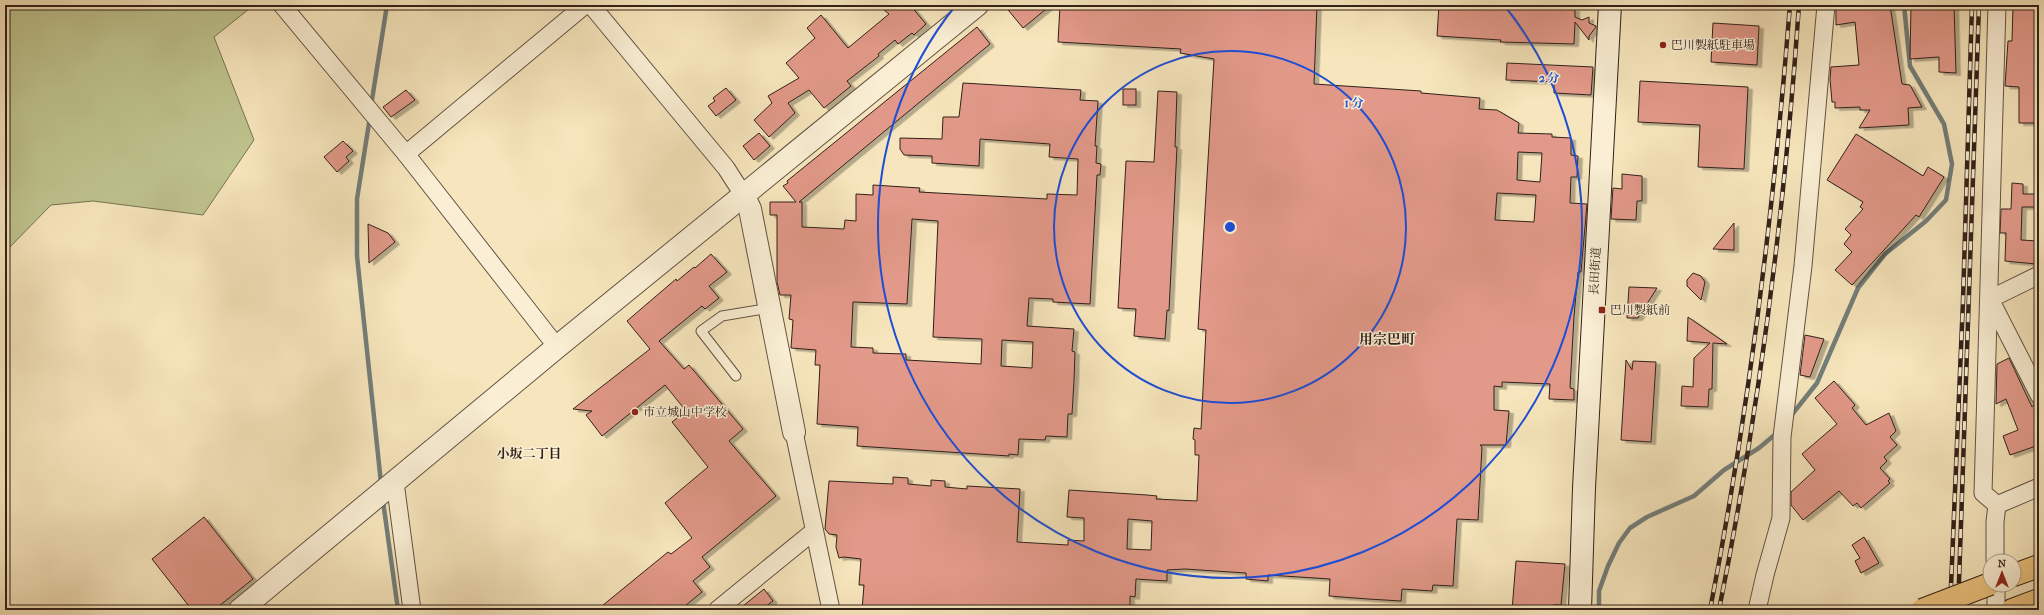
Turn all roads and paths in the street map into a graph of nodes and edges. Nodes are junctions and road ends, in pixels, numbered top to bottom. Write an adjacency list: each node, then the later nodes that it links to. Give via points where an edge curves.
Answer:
1 (282, 5): 8 (street)
2 (585, 5): 8 (street)
3 (591, 5): 9 (street, via 726,168)
4 (977, 5): 9 (street)
5 (1610, 5): 31 (street, 長田街道, via 1584,488)
6 (1826, 5): 32 (street, via 1804,260 1782,437 1781,518)
7 (1997, 5): 11 (street)
8 (406, 154): 13 (street)
9 (744, 196): 12 (street, via 750,209); 13 (street)
10 (2039, 275): 11 (street)
11 (1990, 299): 15 (street); 19 (street, via 1983,493)
12 (770, 308): 14 (lane, via 722,316 701,331); 16 (street)
13 (557, 347): 17 (street)
14 (736, 376)
15 (2038, 390)
16 (794, 432): 20 (street)
17 (395, 482): 27 (street); 28 (street)
18 (2039, 487): 19 (street)
19 (1997, 506): 21 (street)
20 (814, 531): 29 (street); 30 (street)
21 (1995, 553)
22 (2039, 566): 23 (highway)
23 (2022, 572)
24 (1982, 587): 33 (highway, bridge)
25 (1996, 593): 34 (street)
26 (2039, 600): 35 (highway)
27 (240, 610)
28 (412, 610)
29 (717, 610)
30 (831, 610)
31 (1580, 610)
32 (1757, 610)
33 (1922, 610)
34 (1996, 610)
35 (2012, 610)

